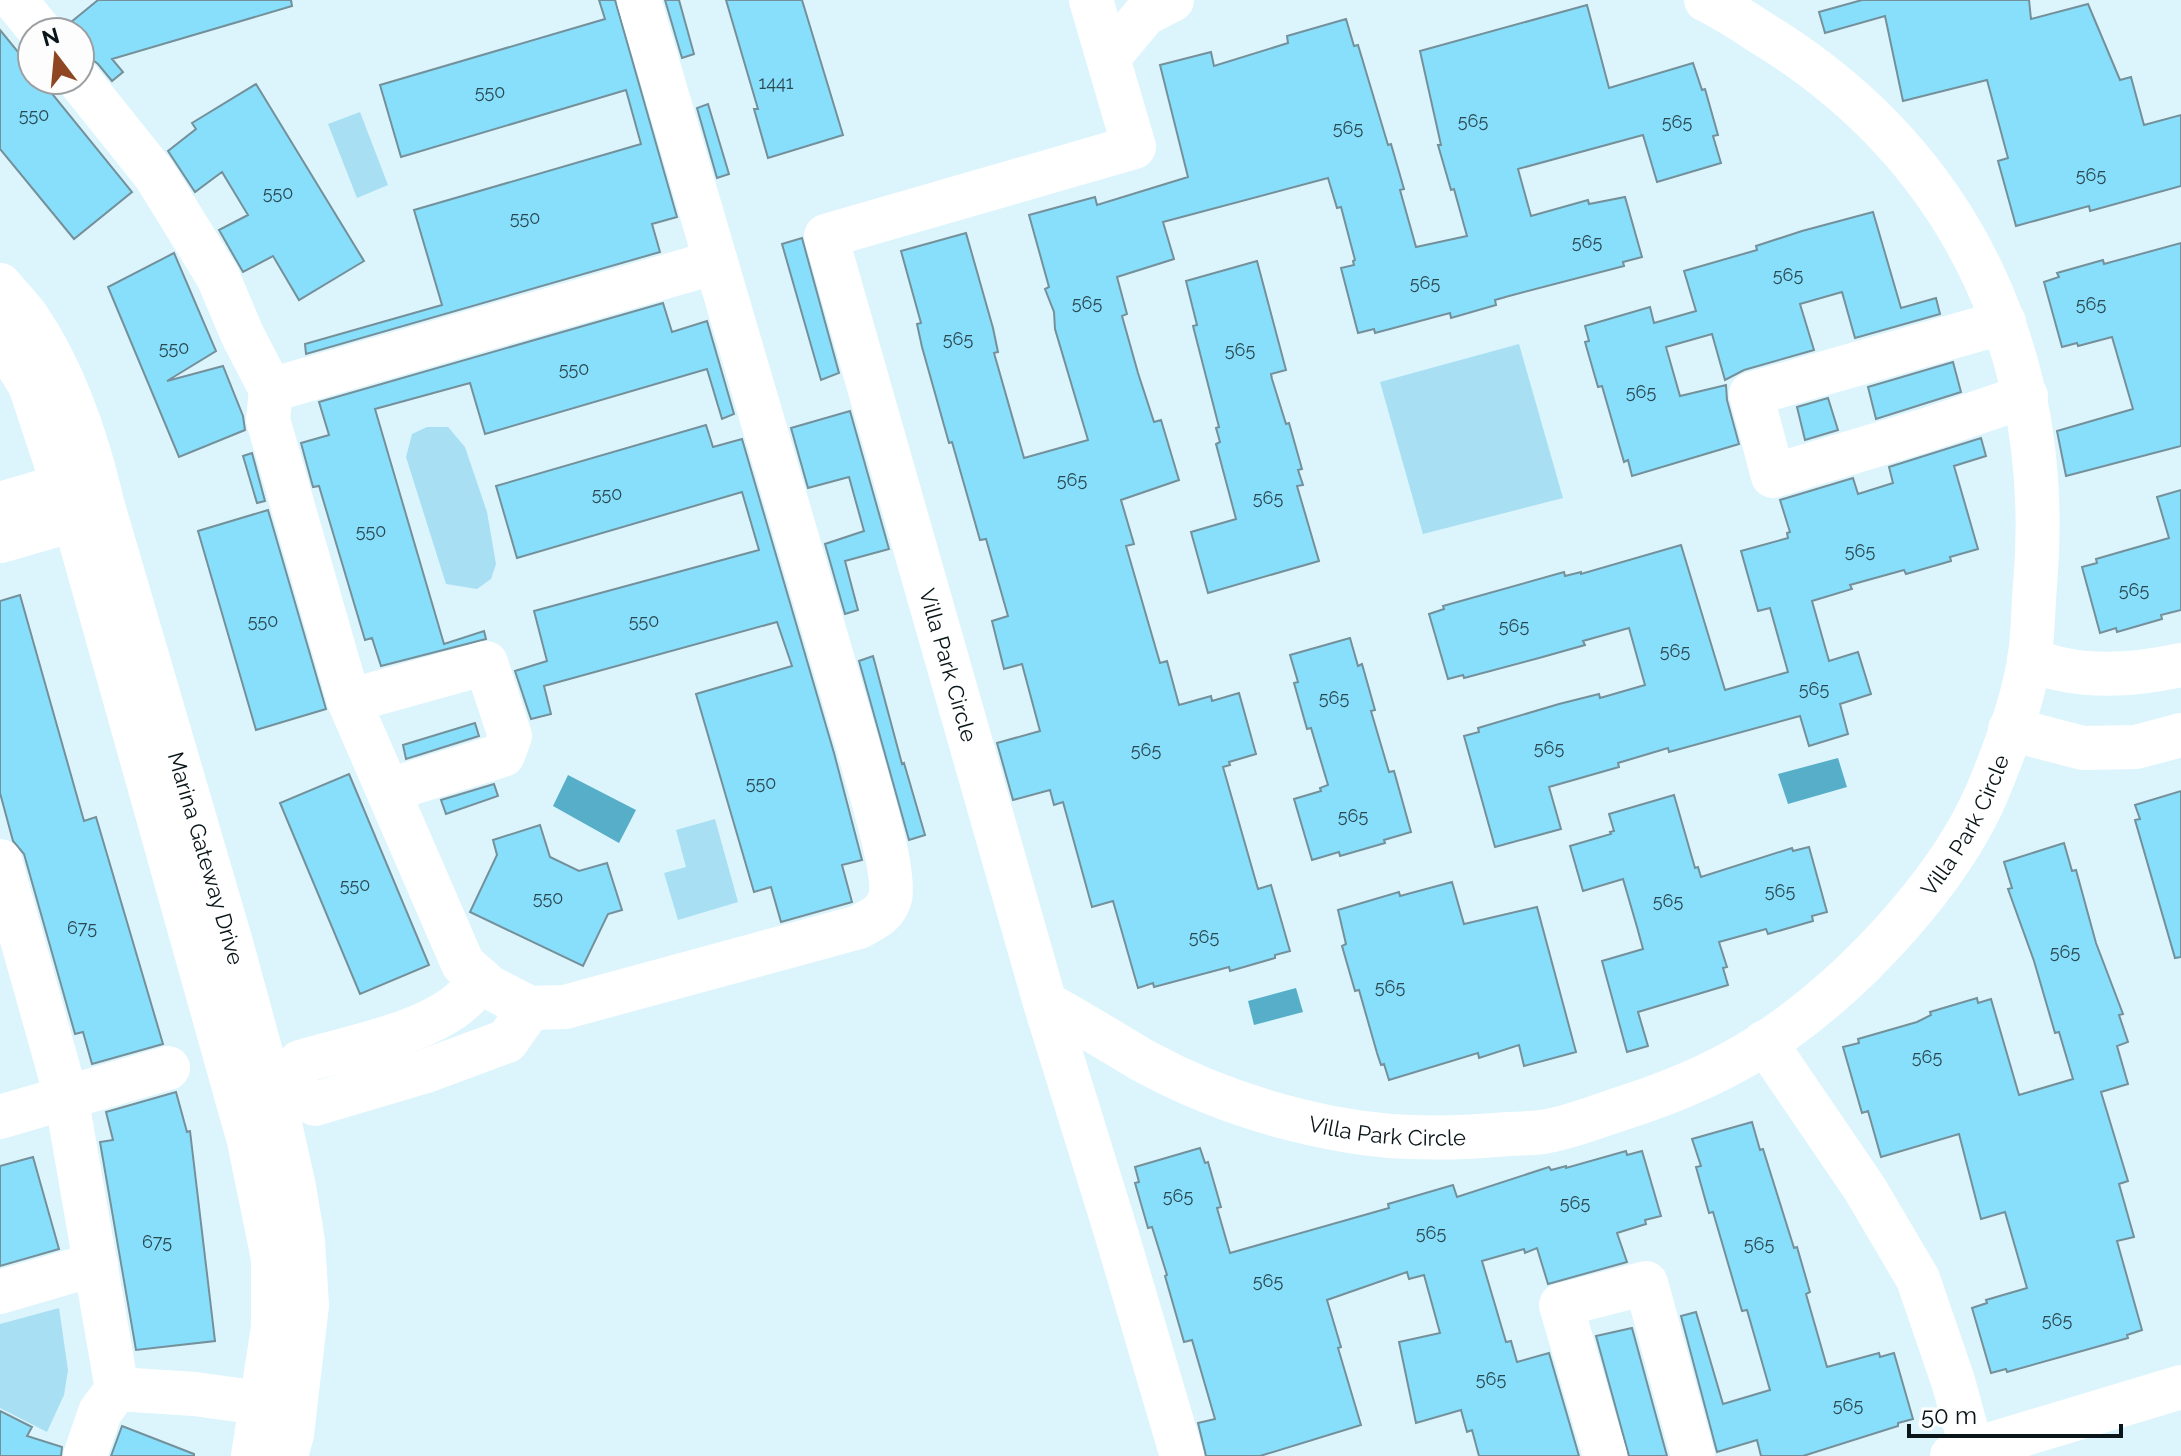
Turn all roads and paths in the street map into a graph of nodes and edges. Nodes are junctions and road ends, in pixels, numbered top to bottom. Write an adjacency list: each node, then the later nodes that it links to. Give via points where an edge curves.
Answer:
1 (15, 0): 6 (street)
2 (639, 0): 9 (street)
3 (1091, 0): 7 (street)
4 (1172, 0): 7 (street, via 1145,14)
5 (1717, 2): 11 (street, Villa Park Circle, via 1852,99 1900,148 1933,188)
6 (28, 16)
7 (1109, 57): 27 (street, Villa Park Circle, via 1134,147 826,236)
8 (92, 96): 13 (street, via 155,175 186,224 218,277)
9 (716, 262): 13 (street); 28 (street, via 858,746 889,868 891,896 882,914 859,927 565,1007)
10 (0, 285): 15 (street, Marina Gateway Drive, via 28,317 87,441)
11 (2004, 322): 14 (street, Villa Park Circle); 14 (street, via 1751,394 1773,476)
12 (0, 337): 15 (street, Marina Gateway Drive, via 30,385)
13 (271, 390): 20 (street, via 268,420)
14 (2026, 396): 18 (street, Villa Park Circle, via 2039,538)
15 (84, 499): 16 (street); 17 (street); 35 (street, Marina Gateway Drive, via 231,943)
16 (0, 504)
17 (0, 541)
18 (2029, 659): 19 (street, via 2054,670 2089,674); 21 (street, Villa Park Circle)
19 (2181, 665)
20 (349, 701): 23 (street); 23 (street, via 486,663 510,736 503,755)
21 (2026, 734): 22 (street, via 2083,748 2136,747); 31 (street, Villa Park Circle, via 1926,894 1834,989)
22 (2181, 735)
23 (389, 790): 26 (street, via 463,964)
24 (0, 861): 25 (street)
25 (7, 914): 36 (street)
26 (480, 979): 28 (street); 29 (street)
27 (1045, 1003): 31 (street, Villa Park Circle, via 1145,1061 1227,1098 1280,1116 1408,1138 1548,1131 1677,1090); 47 (street)
28 (530, 1008): 32 (street, via 507,1041)
29 (445, 1014): 30 (street); 32 (street)
30 (387, 1036): 34 (street); 35 (street, via 300,1062)
31 (1765, 1042): 43 (street, via 1865,1189 1918,1279 1945,1356)
32 (469, 1056): 34 (street)
33 (168, 1068): 36 (street)
34 (402, 1078): 35 (street, via 315,1104)
35 (265, 1093): 42 (street, Marina Gateway Drive, via 294,1187 307,1305)
36 (66, 1096): 37 (street); 38 (street)
37 (0, 1117)
38 (96, 1264): 39 (street); 41 (street)
39 (0, 1292)
40 (2181, 1387): 43 (street)
41 (117, 1389): 42 (street); 44 (street, via 100,1412)
42 (278, 1405): 45 (street, Marina Gateway Drive); 46 (street, Marina Gateway Drive, via 292,1434)
43 (1962, 1453)
44 (85, 1456)
45 (253, 1456)
46 (286, 1456)
47 (1182, 1456)
48 (1605, 1456): 49 (street, via 1561,1305 1646,1283)
49 (1693, 1456)

